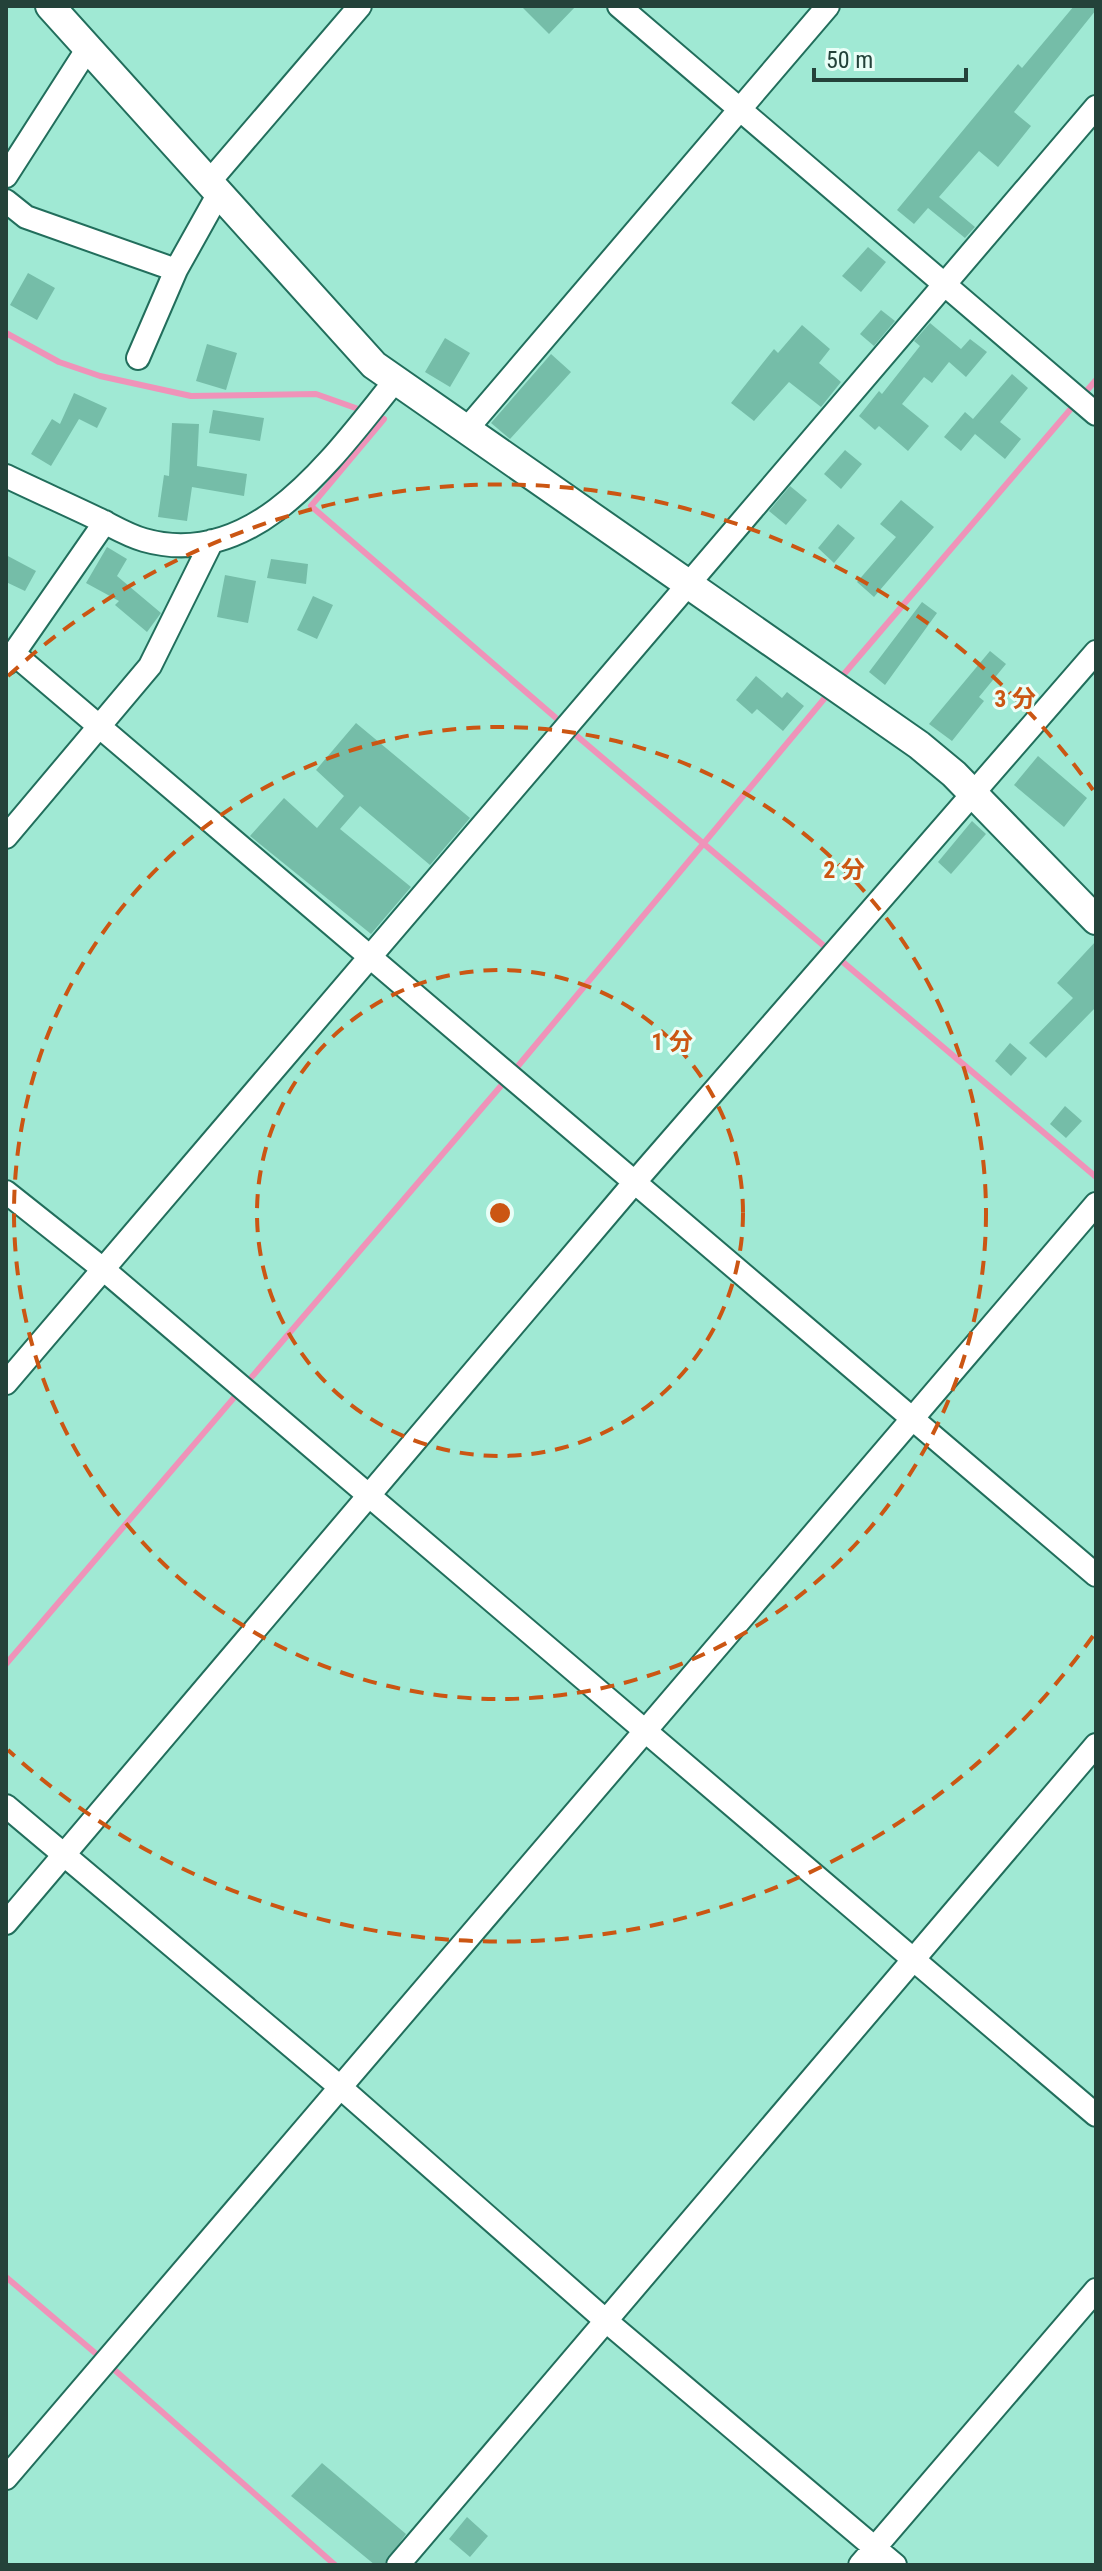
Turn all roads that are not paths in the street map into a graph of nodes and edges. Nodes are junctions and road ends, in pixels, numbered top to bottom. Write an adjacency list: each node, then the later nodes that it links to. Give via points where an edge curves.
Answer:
1 (50, 6): 5 (street)
2 (360, 6): 9 (street)
3 (619, 6): 7 (street)
4 (828, 6): 7 (street)
5 (88, 48): 8 (street); 9 (street)
6 (1096, 107): 12 (street)
7 (740, 109): 12 (street); 16 (street)
8 (6, 176)
9 (214, 187): 11 (street); 14 (street, via 374,365)
10 (6, 201): 11 (street, via 26,217)
11 (176, 270): 13 (street)
12 (943, 283): 15 (street); 20 (street)
13 (138, 358)
14 (395, 381): 16 (street); 19 (street, via 311,482 276,511)
15 (1096, 414)
16 (466, 430): 20 (street)
17 (6, 476): 18 (street)
18 (105, 522): 19 (street, via 142,540 171,546); 22 (street)
19 (212, 541): 23 (street, via 150,666)
20 (689, 585): 24 (street, via 919,745); 27 (street)
21 (1096, 652): 24 (street)
22 (10, 658): 23 (street)
23 (102, 725): 25 (street); 27 (street)
24 (973, 794): 26 (street); 28 (street)
25 (6, 837)
26 (1096, 920)
27 (372, 956): 28 (street); 31 (street)
28 (634, 1183): 33 (street); 34 (street)
29 (6, 1192): 31 (street)
30 (1096, 1204): 33 (street)
31 (103, 1269): 32 (street); 34 (street)
32 (6, 1383)
33 (912, 1419): 35 (street); 36 (street)
34 (366, 1495): 36 (street); 39 (street)
35 (1096, 1575)
36 (645, 1730): 41 (street); 42 (street)
37 (1096, 1745): 41 (street)
38 (6, 1806): 39 (street)
39 (63, 1856): 40 (street); 42 (street)
40 (6, 1923)
41 (913, 1960): 43 (street); 45 (street)
42 (340, 2087): 45 (street); 46 (street)
43 (1096, 2115)
44 (1096, 2290): 47 (street)
45 (605, 2320): 47 (street); 48 (street)
46 (6, 2478)
47 (875, 2548): 49 (street); 50 (street)
48 (398, 2565)
49 (860, 2565)
50 (895, 2565)

